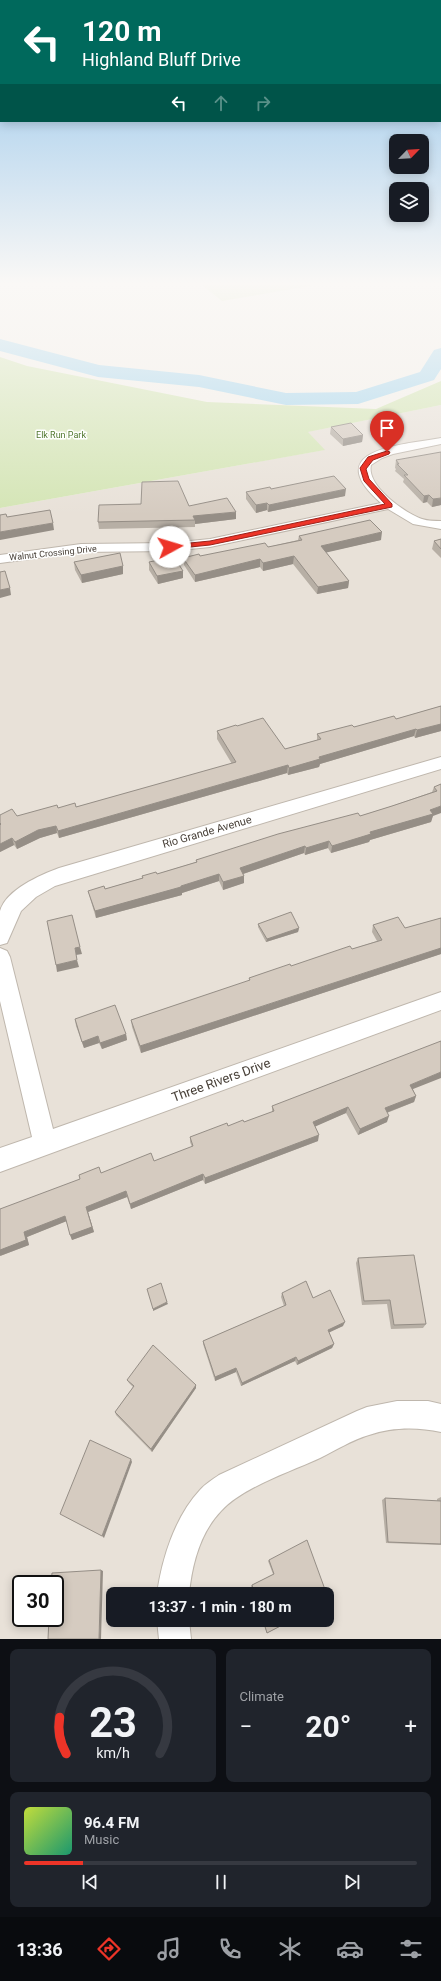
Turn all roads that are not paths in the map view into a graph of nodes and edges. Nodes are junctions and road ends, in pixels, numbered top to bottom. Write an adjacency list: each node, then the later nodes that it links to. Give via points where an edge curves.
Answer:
1 (441, 441): 2 (street, via 378,455 365,463 363,468 366,480)
2 (390, 505): 3 (street, via 415,521); 4 (street, Walnut Crossing Drive, via 210,543 170,547 81,548)
3 (441, 525)
4 (0, 560)
5 (441, 764): 6 (street, Rio Grande Avenue, via 40,883 12,906 3,921)
6 (0, 937)
7 (0, 956): 9 (street)
8 (441, 1000): 9 (street, Three Rivers Drive)
9 (45, 1144): 10 (street, Three Rivers Drive)
10 (0, 1160)
11 (441, 1418): 12 (street, via 397,1414 367,1420 229,1484 210,1501 194,1524 183,1551)
12 (174, 1587)
13 (174, 1627): 14 (street)
14 (175, 1639)

